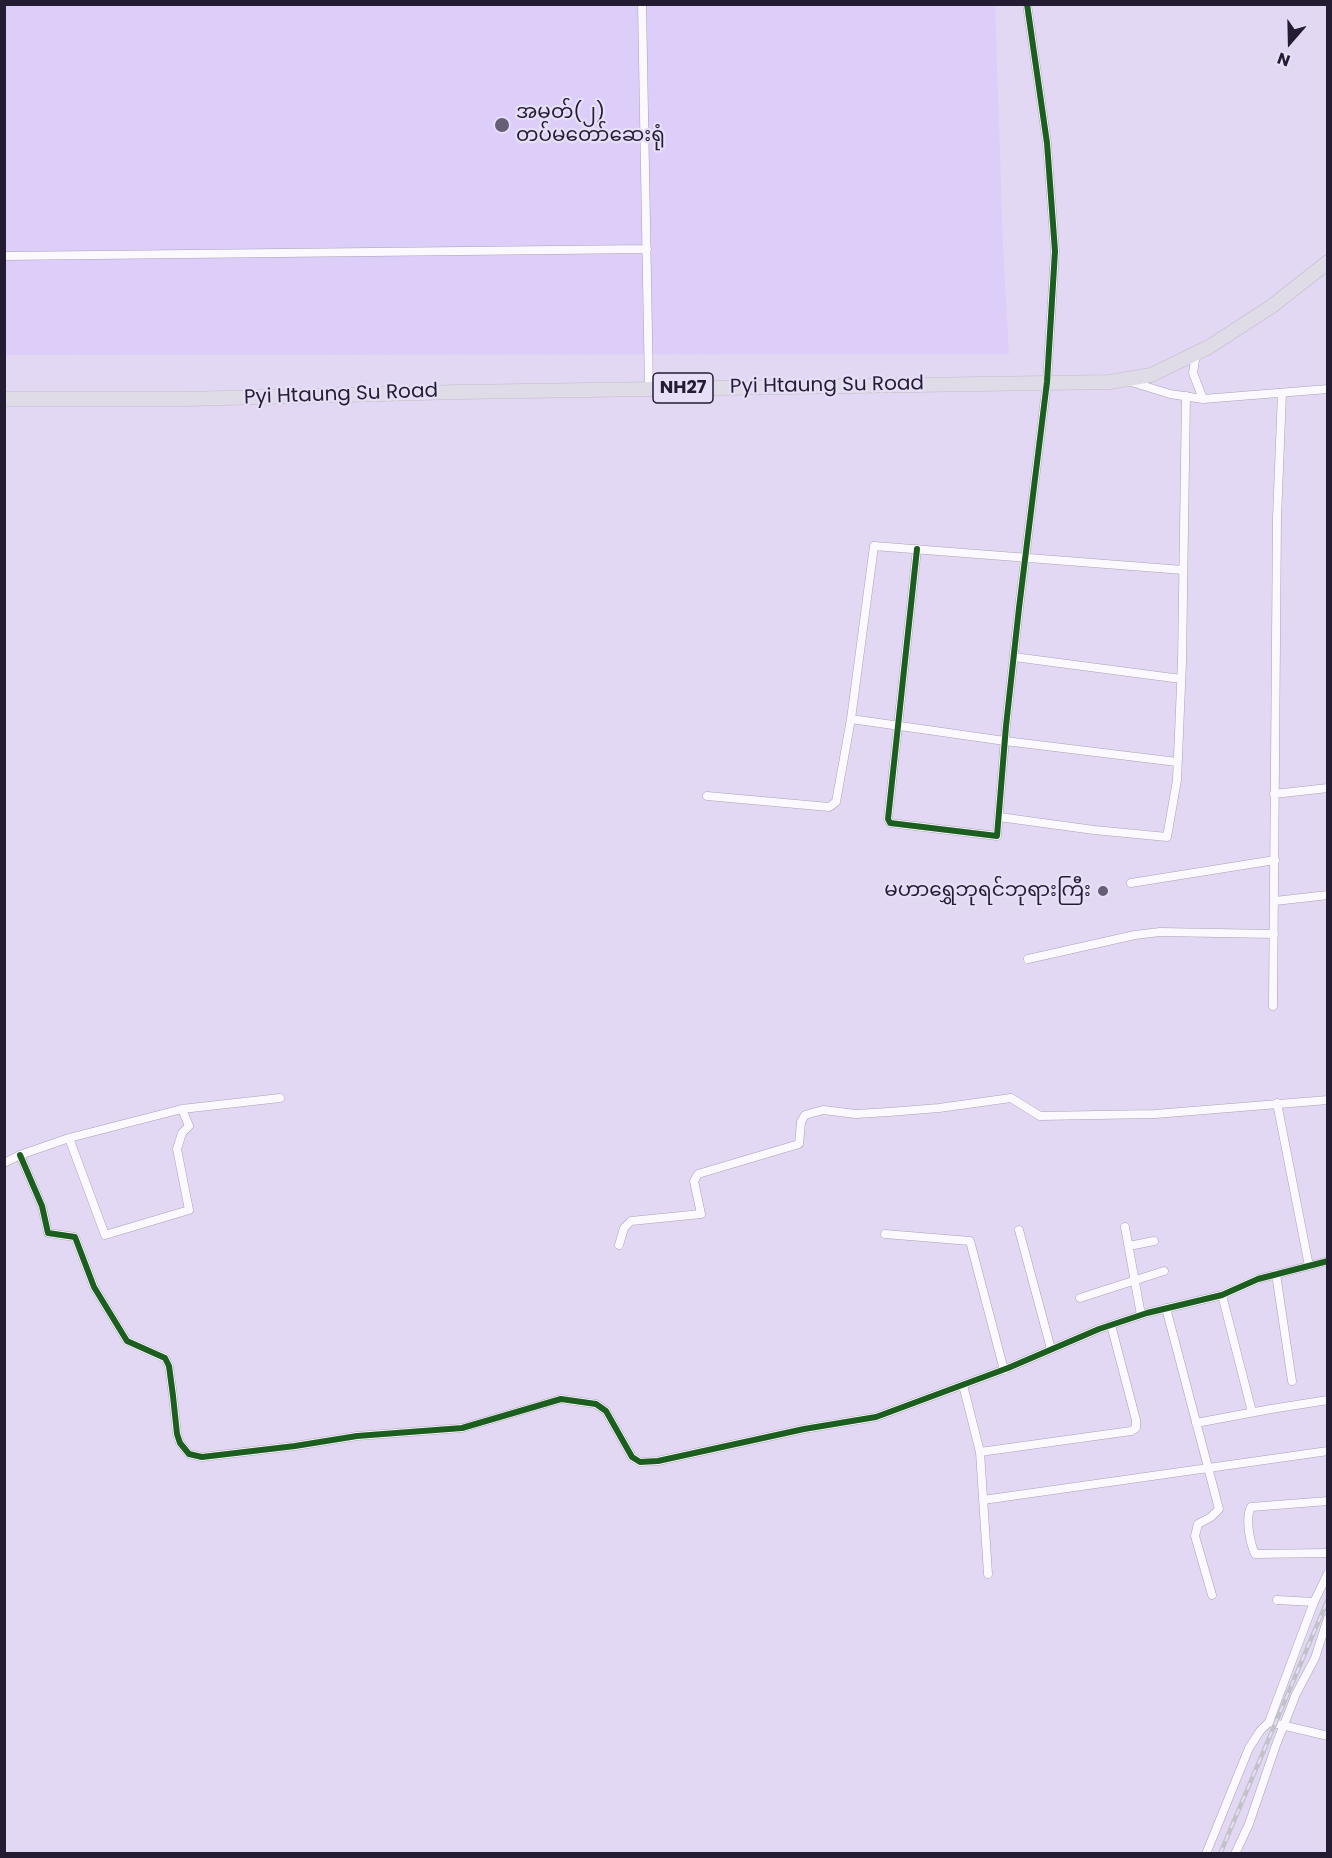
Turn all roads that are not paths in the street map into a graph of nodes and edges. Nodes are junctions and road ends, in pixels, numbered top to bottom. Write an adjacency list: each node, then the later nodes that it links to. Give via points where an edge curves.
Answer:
1 (642, 4): 3 (street)
2 (1027, 4): 8 (street, via 1047,143 1054,251)
3 (647, 249): 4 (street); 9 (street)
4 (4, 256)
5 (1328, 262): 6 (highway, Pyi Htaung Su Road / NH27, via 1272,306)
6 (1196, 354): 7 (highway, Pyi Htaung Su Road / NH27, via 1151,375); 14 (street, via 1193,374)
7 (1123, 380): 8 (highway, Pyi Htaung Su Road / NH27); 12 (street)
8 (1047, 382): 9 (highway, Pyi Htaung Su Road / NH27); 16 (street)
9 (649, 389): 13 (highway, Pyi Htaung Su Road / NH27)
10 (1328, 389): 11 (street)
11 (1282, 393): 14 (street); 25 (street)
12 (1186, 396): 14 (street); 17 (street)
13 (4, 399)
14 (1203, 399)
15 (917, 549): 16 (street); 20 (street, via 874,546); 21 (street)
16 (1025, 557): 17 (street); 18 (street)
17 (1183, 570): 19 (street)
18 (1014, 657): 19 (street); 22 (street)
19 (1181, 679): 23 (street)
20 (851, 719): 21 (street); 26 (street, via 836,802 829,807)
21 (898, 725): 22 (street); 27 (street, via 890,823 997,836)
22 (1005, 741): 23 (street); 27 (street)
23 (1177, 762): 27 (street, via 1167,837)
24 (1328, 788): 25 (street)
25 (1274, 794): 28 (street)
26 (707, 796)
27 (999, 817)
28 (1275, 860): 29 (street); 31 (street)
29 (1131, 883)
30 (1328, 895): 31 (street)
31 (1275, 901): 32 (street)
32 (1274, 934): 33 (street, via 1160,932); 34 (street)
33 (1028, 959)
34 (1273, 1006)
35 (280, 1098): 38 (street)
36 (1328, 1100): 37 (street)
37 (1277, 1103): 46 (street, via 1155,1114 1071,1116 1040,1116 1011,1098 890,1112 856,1114 823,1110 805,1115 799,1144 698,1174 694,1181 701,1214 632,1221 624,1228); 49 (street)
38 (182, 1109): 39 (street); 39 (street, via 189,1126 182,1132 177,1149 189,1210 105,1235)
39 (69, 1138): 40 (street)
40 (20, 1155): 41 (street); 61 (street, via 42,1206 48,1233 75,1237 94,1287 127,1341 165,1358 177,1434 189,1455 202,1457 357,1436 476,1426 561,1399 596,1404 606,1411 632,1457 640,1462 658,1461 876,1417)
41 (4, 1163)
42 (1125, 1227): 47 (street)
43 (1019, 1230): 58 (street)
44 (885, 1234): 59 (street, via 970,1241)
45 (1154, 1241): 47 (street)
46 (619, 1245)
47 (1129, 1246): 52 (street)
48 (1328, 1261): 49 (street)
49 (1309, 1266): 51 (street)
50 (1164, 1271): 52 (street)
51 (1276, 1275): 53 (street); 60 (street)
52 (1135, 1279): 54 (street); 56 (street)
53 (1222, 1294): 55 (street); 63 (street)
54 (1080, 1298)
55 (1166, 1308): 56 (street); 64 (street)
56 (1141, 1315): 57 (street)
57 (1111, 1325): 58 (street); 66 (street, via 1136,1428)
58 (1051, 1349): 59 (street)
59 (1004, 1370): 61 (street)
60 (1292, 1381)
61 (963, 1385): 66 (street)
62 (1328, 1400): 63 (street)
63 (1252, 1412): 64 (street)
64 (1196, 1424): 67 (street)
65 (1328, 1451): 67 (street)
66 (980, 1452): 68 (street)
67 (1208, 1467): 68 (street); 73 (street, via 1219,1509 1198,1524 1195,1536)
68 (983, 1500): 72 (street)
69 (1328, 1501): 70 (street, via 1251,1507 1248,1515 1256,1554)
70 (1328, 1552)
71 (1328, 1573): 75 (street)
72 (988, 1574)
73 (1212, 1594)
74 (1278, 1600): 75 (street)
75 (1314, 1602): 77 (street)
76 (1328, 1618): 78 (street, via 1315,1658)
77 (1269, 1722): 78 (street); 80 (street, via 1249,1748)
78 (1284, 1725): 79 (street); 81 (street)
79 (1328, 1736)
80 (1206, 1854)
81 (1235, 1854)

